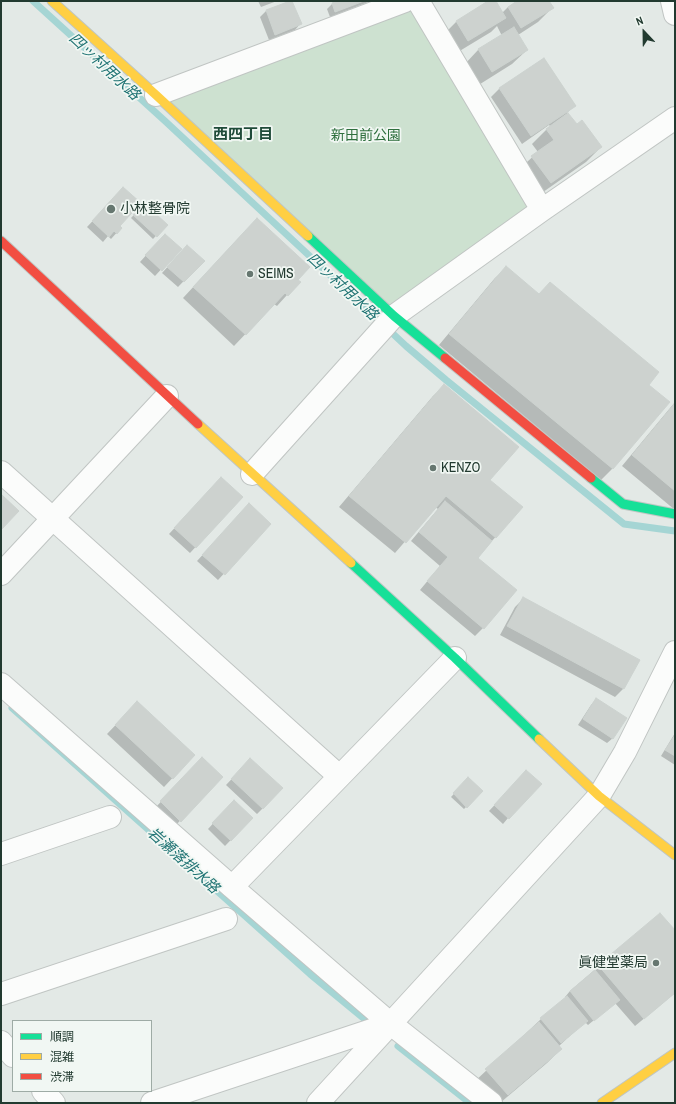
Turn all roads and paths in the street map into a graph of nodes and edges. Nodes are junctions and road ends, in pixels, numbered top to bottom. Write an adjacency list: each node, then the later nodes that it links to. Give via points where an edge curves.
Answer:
1 (52, 1): 6 (street)
2 (405, 1): 6 (street)
3 (418, 1): 8 (street)
4 (672, 1): 5 (street)
5 (675, 14)
6 (156, 95): 10 (street)
7 (675, 118): 8 (street)
8 (542, 210): 10 (street)
9 (1, 241): 11 (street)
10 (394, 316): 13 (street); 14 (street, via 623,504)
11 (167, 396): 13 (street); 15 (street)
12 (1, 472): 15 (street)
13 (252, 474): 18 (street)
14 (675, 514)
15 (53, 518): 16 (street); 20 (street)
16 (1, 574)
17 (675, 652): 21 (street, via 625,752)
18 (455, 658): 20 (street); 21 (street)
19 (1, 684): 25 (street)
20 (339, 776): 25 (street)
21 (599, 796): 24 (street); 28 (street)
22 (110, 817): 23 (street)
23 (1, 854)
24 (675, 855)
25 (232, 887): 28 (street)
26 (226, 919): 27 (street)
27 (1, 994)
28 (391, 1024): 34 (street); 35 (street); 36 (street)
29 (1, 1042): 31 (street)
30 (675, 1054): 37 (street)
31 (12, 1055)
32 (44, 1092): 33 (street)
33 (54, 1103)
34 (152, 1103)
35 (318, 1103)
36 (491, 1103)
37 (602, 1103)

